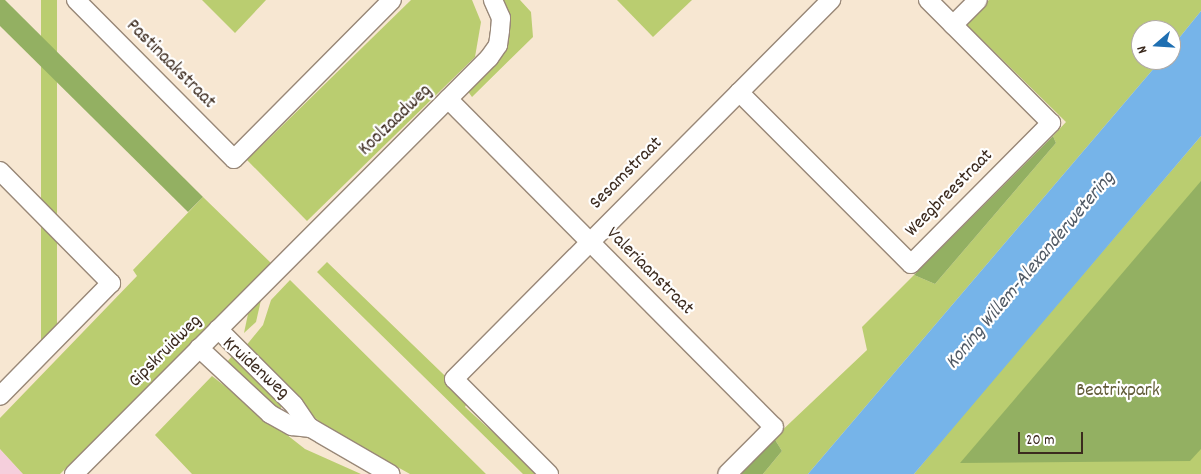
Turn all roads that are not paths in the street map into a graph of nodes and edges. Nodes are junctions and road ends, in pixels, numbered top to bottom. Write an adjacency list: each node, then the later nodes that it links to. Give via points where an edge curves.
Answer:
1 (76, 0): 2 (street, Pastinaakstraat, via 234,159)
2 (392, 0)
3 (493, 0): 9 (street, Koolzaadweg, via 501,18 498,45)
4 (831, 0): 8 (street, Sesamstraat)
5 (928, 0): 7 (street)
6 (978, 0): 7 (street)
7 (953, 25): 8 (street, Weegbreestraat, via 1051,123 911,264)
8 (739, 92): 11 (street, Sesamstraat)
9 (448, 99): 11 (street, Valeriaanstraat); 12 (street, Koolzaadweg)
10 (0, 170): 15 (street, via 111,283)
11 (589, 242): 19 (street, Sesamstraat, via 454,379); 20 (street, Valeriaanstraat, via 774,428)
12 (288, 259): 13 (street, Gipskruidweg)
13 (218, 330): 14 (street, Gipskruidweg); 16 (street, Kruidenweg, via 294,405)
14 (199, 348): 16 (street, Kruidenweg, via 270,414 292,426); 17 (street, Gipskruidweg)
15 (0, 396)
16 (310, 428): 18 (street, Kruidenweg)
17 (74, 474)
18 (390, 474)
19 (549, 474)
20 (728, 474)

